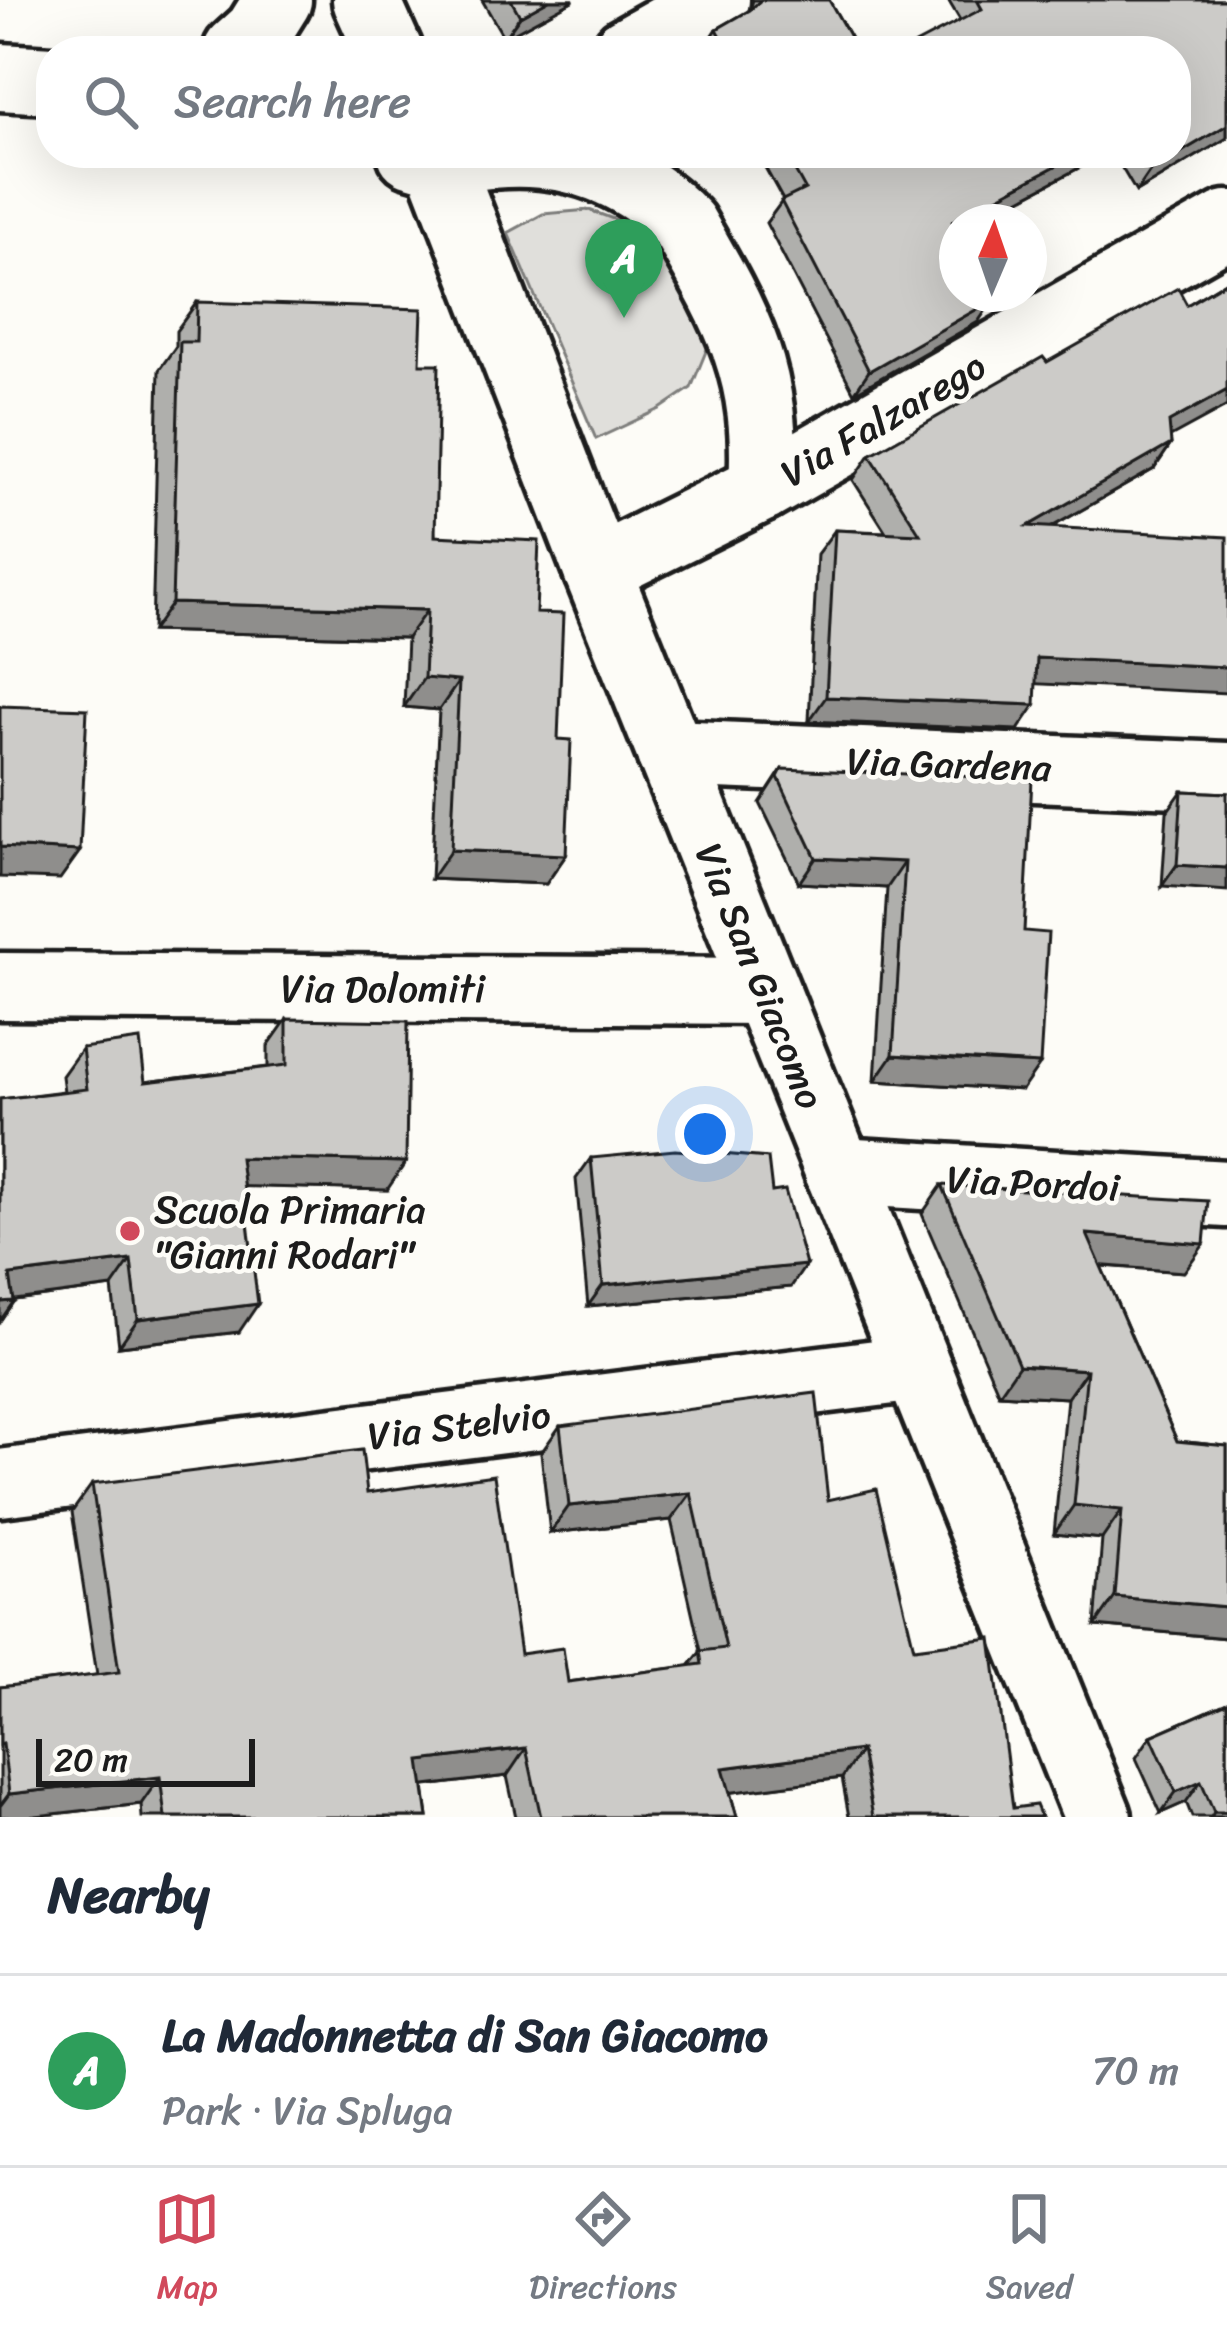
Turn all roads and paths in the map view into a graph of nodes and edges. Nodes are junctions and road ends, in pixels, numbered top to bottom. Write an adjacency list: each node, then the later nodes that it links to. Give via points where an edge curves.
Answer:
1 (278, 0): 4 (street)
2 (366, 0): 5 (street)
3 (716, 0): 6 (street)
4 (254, 36)
5 (382, 36)
6 (652, 36)
7 (0, 77): 8 (street)
8 (36, 79)
9 (441, 168): 13 (street, Via San Giacomo)
10 (598, 168): 12 (street, via 634,183 684,226 731,309 753,362)
11 (1227, 224): 12 (street, Via Falzarego)
12 (762, 488): 13 (street, Via Falzarego)
13 (597, 570): 14 (street, Via San Giacomo)
14 (670, 753): 15 (street, Via Gardena); 17 (street, Via San Giacomo)
15 (1227, 776)
16 (0, 986): 17 (street, Via Dolomiti)
17 (766, 991): 18 (street, Via San Giacomo)
18 (838, 1171): 19 (street, Via Pordoi); 20 (street, Via San Giacomo)
19 (1227, 1194)
20 (917, 1368): 21 (street, Via Stelvio); 22 (street, Via San Giacomo)
21 (0, 1483)
22 (1083, 1816)

